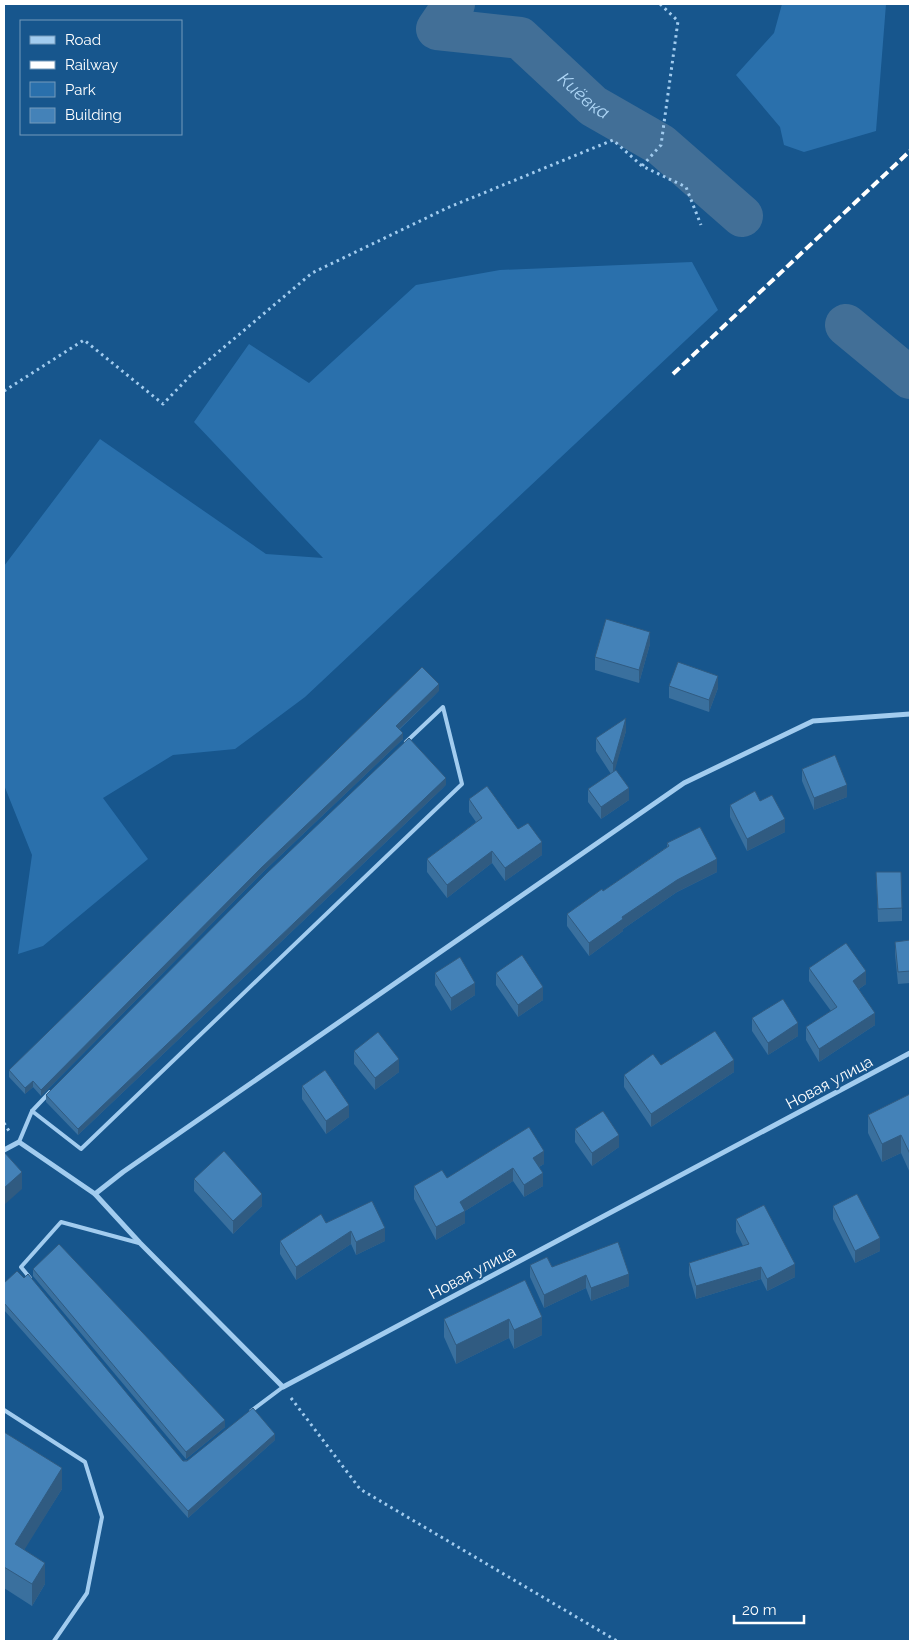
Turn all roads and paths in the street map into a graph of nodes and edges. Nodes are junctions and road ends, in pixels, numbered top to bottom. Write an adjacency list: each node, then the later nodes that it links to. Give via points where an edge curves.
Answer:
1 (660, 4): 2 (path, via 678,22 661,145)
2 (642, 166): 3 (path, via 686,187); 4 (path, via 613,140 446,208 312,273 191,375 163,404 84,340)
3 (701, 224)
4 (4, 391)
5 (910, 714): 12 (street, via 813,721 684,783 123,1172)
6 (400, 748): 9 (lane, via 443,707 462,784 81,1149)
7 (910, 1053): 15 (street, Новая улица)
8 (53, 1089): 9 (lane)
9 (32, 1110): 10 (lane)
10 (19, 1142): 11 (street); 12 (street)
11 (4, 1150)
12 (96, 1194): 13 (street)
13 (140, 1243): 14 (lane, via 61,1222 21,1267); 15 (street)
14 (34, 1282)
15 (283, 1388): 17 (lane); 19 (path, via 360,1490)
16 (4, 1410): 18 (lane, via 85,1462 102,1517 86,1593)
17 (248, 1414)
18 (54, 1641)
19 (617, 1641)

